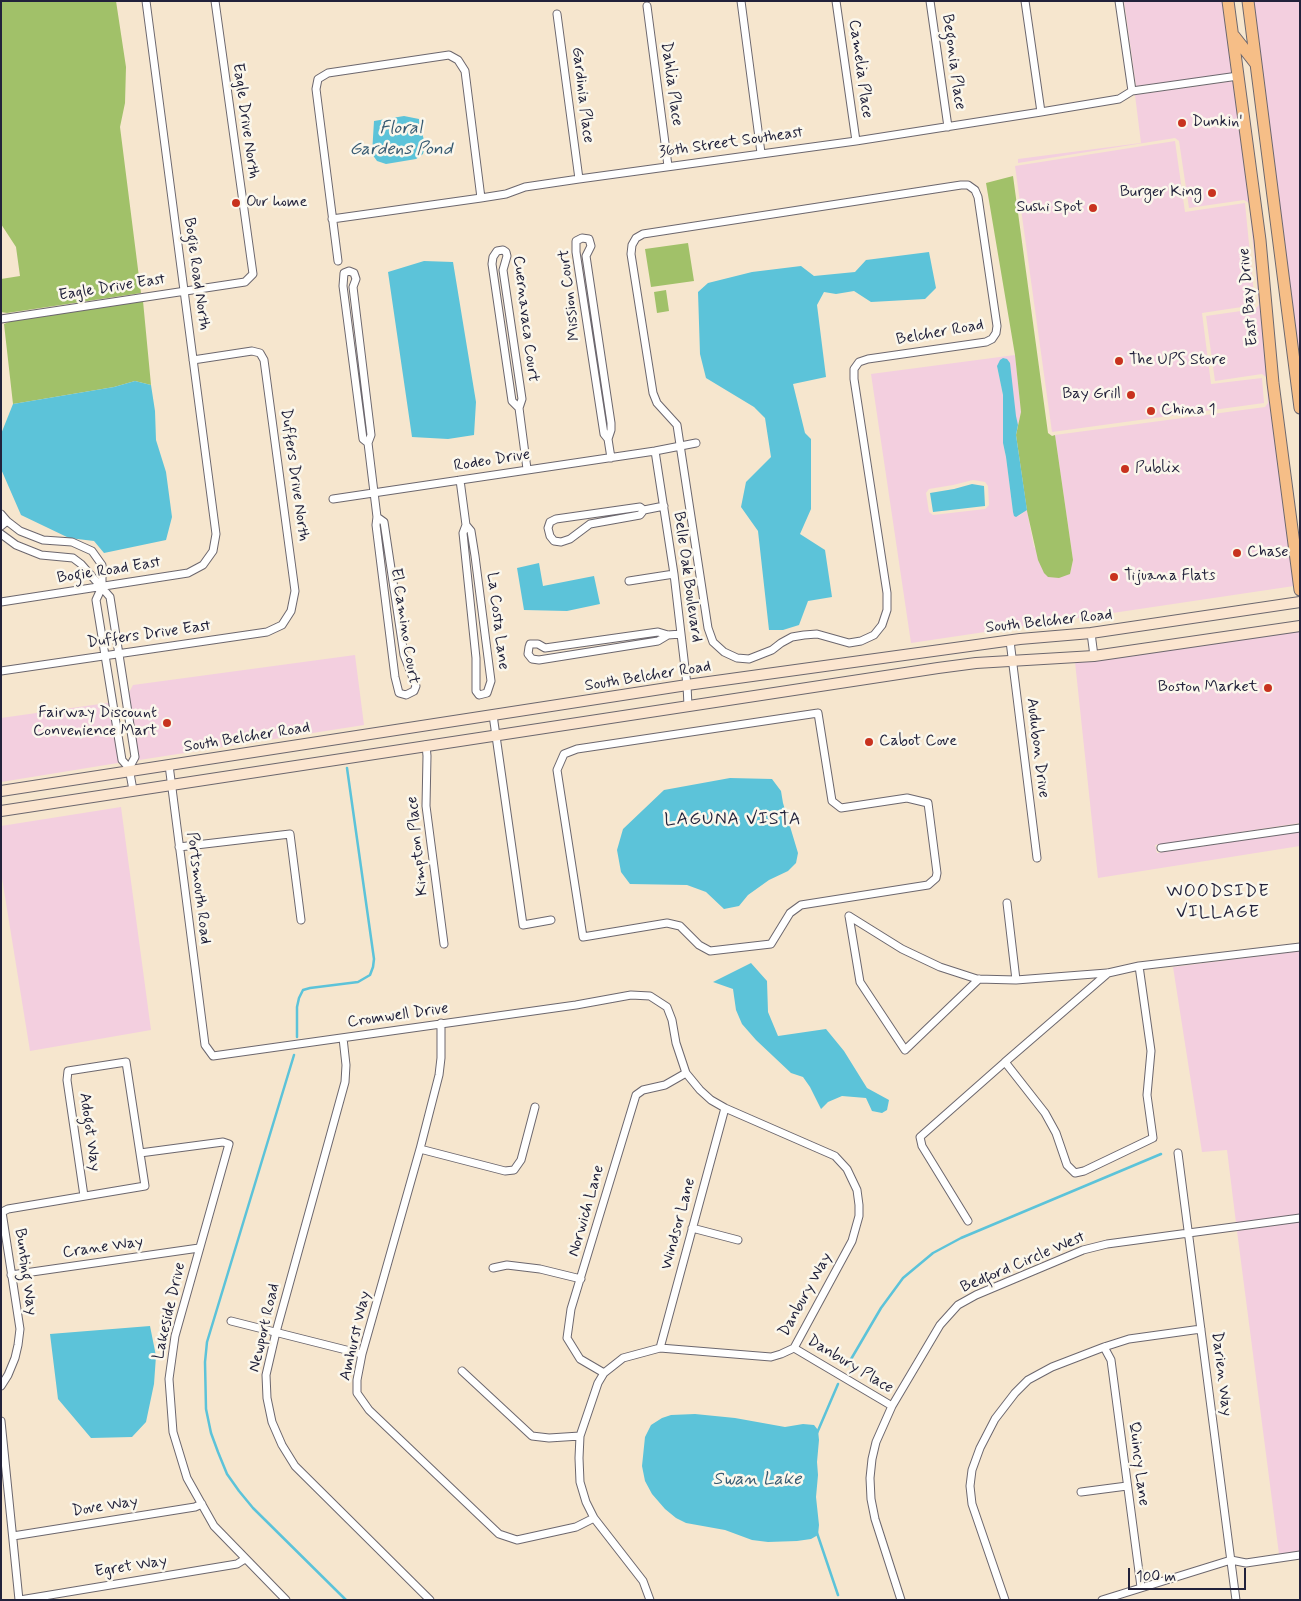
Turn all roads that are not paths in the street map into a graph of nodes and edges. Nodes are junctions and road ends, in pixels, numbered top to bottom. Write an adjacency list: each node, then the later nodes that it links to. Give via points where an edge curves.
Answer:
1 (146, 1): 26 (street, Bogie Road North)
2 (215, 1): 25 (street, Eagle Drive North)
3 (741, 1): 19 (street)
4 (836, 1): 18 (street, Camelia Place)
5 (930, 1): 17 (street, Begonia Place)
6 (1025, 1): 16 (street)
7 (1119, 1): 15 (street)
8 (1228, 1): 12 (main road, East Bay Drive)
9 (1248, 1): 13 (main road)
10 (647, 6): 20 (street, Dahlia Place)
11 (557, 14): 21 (street, Gardinia Place)
12 (1233, 35): 13 (main road); 14 (main road, East Bay Drive)
13 (1256, 64): 30 (main road)
14 (1238, 76): 15 (street, 36th Street Southeast); 52 (main road, East Bay Drive)
15 (1132, 91): 16 (street, 36th Street Southeast, via 1119,99)
16 (1041, 112): 17 (street, 36th Street Southeast)
17 (948, 127): 18 (street, 36th Street Southeast)
18 (856, 141): 19 (street, 36th Street Southeast)
19 (761, 153): 20 (street, 36th Street Southeast)
20 (668, 166): 21 (street, 36th Street Southeast)
21 (579, 179): 22 (street, 36th Street Southeast)
22 (481, 198): 23 (street, 36th Street Southeast); 23 (street, via 465,71 458,60 449,55 328,73 318,78 316,89)
23 (332, 219): 24 (street)
24 (338, 261)
25 (252, 274): 26 (street, Eagle Drive East, via 245,282)
26 (184, 290): 27 (street, Eagle Drive East); 28 (street, Bogie Road North)
27 (1, 318)
28 (193, 360): 48 (street, Bogie Road North, via 216,534); 55 (street, Duffers Drive North, via 252,351 260,353 264,360 295,591)
29 (519, 408): 29 (street, Cuernavaca Court, via 522,399 503,270 507,256 503,250 492,257 492,264 512,401); 37 (street, Cuernavaca Court)
30 (1300, 408)
31 (608, 439): 31 (street, Mission Court, via 611,423 586,256 591,246 589,239 582,238 576,241 576,252 604,434); 36 (street, Mission Court)
32 (368, 443): 32 (street, El Camino Court, via 372,436 353,287 356,279 349,271 344,273 343,286 363,439); 39 (street, El Camino Court)
33 (696, 443): 34 (street)
34 (680, 447): 34 (street, Belcher Road, via 708,628 713,642 724,652 749,659 792,637 817,634 849,643 874,634 888,610 887,593 854,369 859,362 868,359 992,339 997,326 978,197 974,190 968,185 961,185 643,234 636,238 631,254 653,393 657,403 677,425); 35 (street)
35 (655, 451): 36 (street, Rodeo Drive); 41 (street, Belle Oak Boulevard)
36 (610, 458): 37 (street, Rodeo Drive)
37 (527, 469): 38 (street, Rodeo Drive)
38 (460, 480): 39 (street, Rodeo Drive); 46 (street, La Costa Lane)
39 (374, 493): 40 (street, Rodeo Drive); 44 (street, El Camino Court)
40 (333, 499)
41 (664, 506): 42 (street); 49 (street, Belle Oak Boulevard)
42 (644, 510): 42 (street, via 640,507 556,519 548,528 554,541 561,542 590,524 640,515)
43 (1, 514): 45 (street)
44 (377, 517): 44 (street, El Camino Court, via 395,677 399,692 406,695 416,686 404,655 384,522)
45 (4, 524): 51 (street, via 43,540 72,542 92,552 102,566)
46 (466, 525): 46 (street, La Costa Lane, via 463,533 476,658 476,691 480,695 486,693 490,671 471,531)
47 (1, 534): 51 (street, via 16,545 41,555 73,558)
48 (213, 551): 51 (street, Bogie Road East, via 203,565 188,573)
49 (674, 574): 50 (street); 58 (street, Belle Oak Boulevard)
50 (629, 581)
51 (102, 587): 53 (street, Bogie Road East); 61 (street, via 110,597); 62 (street, via 96,600)
52 (1300, 590)
53 (1, 602)
54 (1300, 602): 57 (main road, South Belcher Road)
55 (292, 610): 61 (street, Duffers Drive East, via 282,625 267,632)
56 (1300, 626): 63 (main road, South Belcher Road)
57 (1091, 633): 60 (main road, South Belcher Road); 63 (street)
58 (681, 634): 59 (street); 66 (street, Belle Oak Boulevard)
59 (668, 635): 59 (street, via 658,632 545,648 530,644 528,654 539,660 658,641)
60 (1010, 640): 64 (street, Audubon Drive); 66 (main road, South Belcher Road)
61 (118, 654): 62 (street, Duffers Drive East); 69 (street)
62 (104, 656): 65 (street, Duffers Drive East); 70 (street)
63 (1094, 656): 64 (main road, South Belcher Road)
64 (1012, 660): 67 (main road, South Belcher Road); 83 (street, Audubon Drive)
65 (1, 671)
66 (687, 686): 67 (street, Belle Oak Boulevard); 68 (main road, South Belcher Road)
67 (688, 706): 72 (main road, South Belcher Road)
68 (493, 715): 72 (street); 74 (main road, South Belcher Road)
69 (130, 725): 70 (street); 75 (street, via 135,757)
70 (116, 727): 75 (street, via 122,760)
71 (691, 731): 71 (street, via 818,713 832,801 841,808 907,798 928,803 938,873 936,878 928,885 801,905 790,913 770,944 710,951 680,926 667,923 583,937 556,770 564,754 577,749)
72 (496, 734): 73 (main road, South Belcher Road); 86 (street, via 523,925)
73 (426, 745): 76 (main road, South Belcher Road); 87 (street, Kimpton Place, via 426,806)
74 (169, 765): 75 (main road, South Belcher Road); 76 (street, Portsmouth Road)
75 (130, 770): 77 (street); 78 (main road, South Belcher Road)
76 (171, 785): 77 (main road, South Belcher Road); 81 (street, Portsmouth Road)
77 (133, 790): 79 (main road, South Belcher Road)
78 (1, 791)
79 (1, 811)
80 (1300, 828): 82 (street)
81 (179, 847): 85 (street, via 290,834); 94 (street, Portsmouth Road)
82 (1160, 848)
83 (1037, 858)
84 (1007, 902): 92 (street)
85 (301, 920)
86 (551, 920)
87 (444, 944)
88 (1300, 947): 89 (street)
89 (1139, 966): 90 (street); 97 (street, via 1151,1051 1147,1095 1153,1138 1075,1173 1067,1165 1045,1113)
90 (1108, 973): 92 (street); 97 (street)
91 (978, 979): 91 (street, via 920,958 849,916 860,982 905,1050); 92 (street)
92 (1016, 980)
93 (631, 995): 95 (street, Cromwell Drive); 98 (street, Danbury Way, via 650,996 666,1007)
94 (200, 1014): 96 (street, Cromwell Drive, via 205,1045 213,1056)
95 (441, 1023): 96 (street, Cromwell Drive); 101 (street, Amhurst Way, via 439,1075)
96 (343, 1038): 116 (street, Newport Road, via 345,1082)
97 (1005, 1062): 106 (street, via 920,1137 922,1146)
98 (686, 1073): 100 (street, Danbury Way, via 711,1100); 113 (street, Norwich Lane, via 665,1085 636,1095)
99 (536, 1106): 101 (street, via 521,1160 514,1170 504,1171)
100 (725, 1108): 107 (street, Windsor Lane); 119 (street, Danbury Way, via 835,1156 847,1169 857,1190 858,1216 852,1241)
101 (420, 1149): 120 (street, Amhurst Way)
102 (140, 1153): 104 (street, via 145,1186); 104 (street, Adogot Way, via 126,1062 68,1071); 110 (street, Lakeside Drive, via 223,1142 229,1144)
103 (1178, 1153): 108 (street, Darien Way)
104 (84, 1196): 112 (street, Bunting Way, via 2,1212)
105 (1300, 1218): 108 (street, Bedford Circle West)
106 (968, 1221)
107 (692, 1228): 109 (street); 118 (street, Windsor Lane)
108 (1189, 1233): 115 (street, Darien Way); 124 (street, Bedford Circle West, via 1083,1250 976,1295 958,1306 940,1324)
109 (738, 1240)
110 (199, 1248): 112 (street, Crane Way); 129 (street, Lakeside Drive, via 175,1336 169,1379 173,1432 187,1478)
111 (493, 1268): 113 (street, via 507,1265 540,1269)
112 (12, 1275): 123 (street, Bunting Way, via 20,1329 18,1345)
113 (581, 1280): 122 (street, Norwich Lane, via 570,1309 567,1338 580,1359)
114 (231, 1320): 116 (street)
115 (1201, 1329): 117 (street, via 1129,1339); 134 (street, Darien Way)
116 (276, 1332): 120 (street); 138 (street, Newport Road, via 266,1375 267,1398 272,1422 282,1445 295,1466)
117 (1104, 1347): 127 (street, Quincy Lane, via 1111,1360); 141 (street, via 1028,1380 995,1419 980,1448 972,1470 972,1504)
118 (660, 1348): 119 (street, Danbury Way, via 771,1357); 122 (street, Danbury Way, via 623,1358)
119 (794, 1348): 124 (street, Danbury Place)
120 (362, 1354): 130 (street, Amhurst Way, via 357,1393 369,1410 499,1534 517,1540 576,1527)
121 (462, 1370): 126 (street, via 532,1436)
122 (604, 1372): 126 (street)
123 (1, 1386)
124 (892, 1406): 140 (street, Bedford Circle West, via 876,1442 870,1478 875,1519)
125 (1, 1421): 131 (street)
126 (580, 1436): 130 (street, via 580,1482)
127 (1127, 1486): 128 (street); 135 (street, Quincy Lane)
128 (1081, 1492)
129 (202, 1504): 131 (street, Dove Way); 133 (street, Lakeside Drive, via 214,1526)
130 (594, 1518): 139 (street, via 643,1581)
131 (13, 1536): 136 (street)
132 (1300, 1555): 134 (street, via 1246,1563)
133 (245, 1559): 136 (street, Egret Way, via 237,1564); 137 (street, Lakeside Drive)
134 (1231, 1560): 135 (street); 143 (street, Darien Way)
135 (1141, 1587): 142 (street)
136 (20, 1600)
137 (286, 1600)
138 (430, 1600)
139 (650, 1600)
140 (901, 1600)
141 (1005, 1600)
142 (1102, 1600)
143 (1236, 1600)

